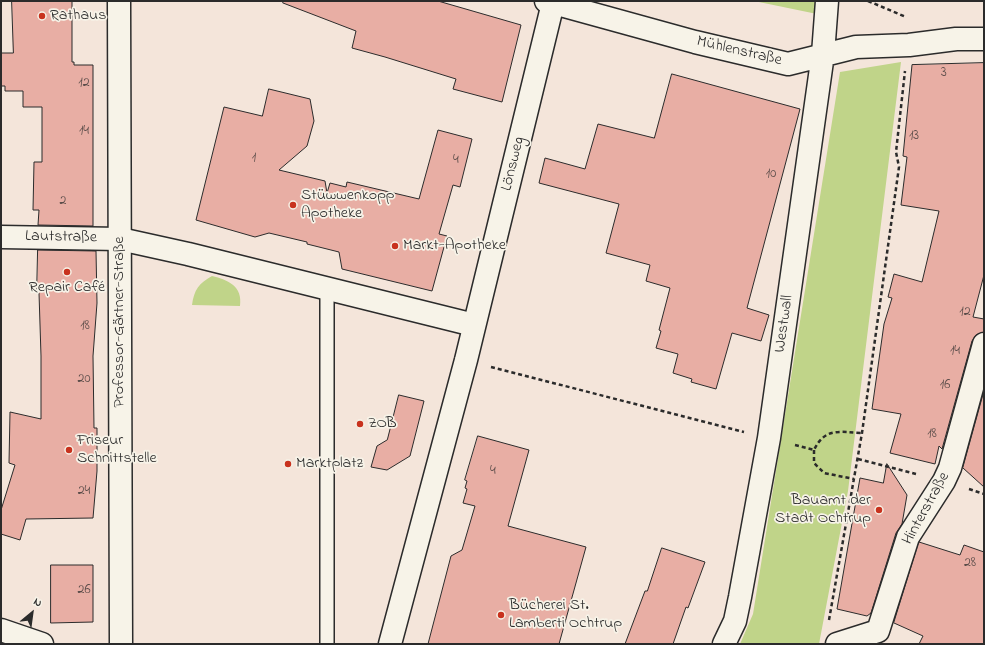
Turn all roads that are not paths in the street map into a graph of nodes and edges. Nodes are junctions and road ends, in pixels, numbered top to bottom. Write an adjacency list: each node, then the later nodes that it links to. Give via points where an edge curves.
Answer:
1 (119, 1): 7 (street, Professor-Gärtner-Straße)
2 (827, 1): 5 (street, Westwall)
3 (550, 2): 5 (street, Mühlenstraße, via 695,42 788,64); 9 (street, Lönsweg)
4 (984, 39): 5 (street, Mühlenstraße, via 956,38 909,45 856,47)
5 (823, 54): 16 (street, Westwall, via 769,438 735,621)
6 (1, 237): 7 (street, Lautstraße)
7 (120, 239): 8 (street); 13 (street, Professor-Gärtner-Straße)
8 (328, 289): 9 (street); 14 (lane)
9 (474, 325): 15 (street)
10 (984, 344): 17 (street, Hinterstraße, via 950,468 908,536 878,631)
11 (1, 630): 12 (street)
12 (42, 644)
13 (121, 644)
14 (327, 644)
15 (390, 644)
16 (724, 644)
17 (837, 644)

